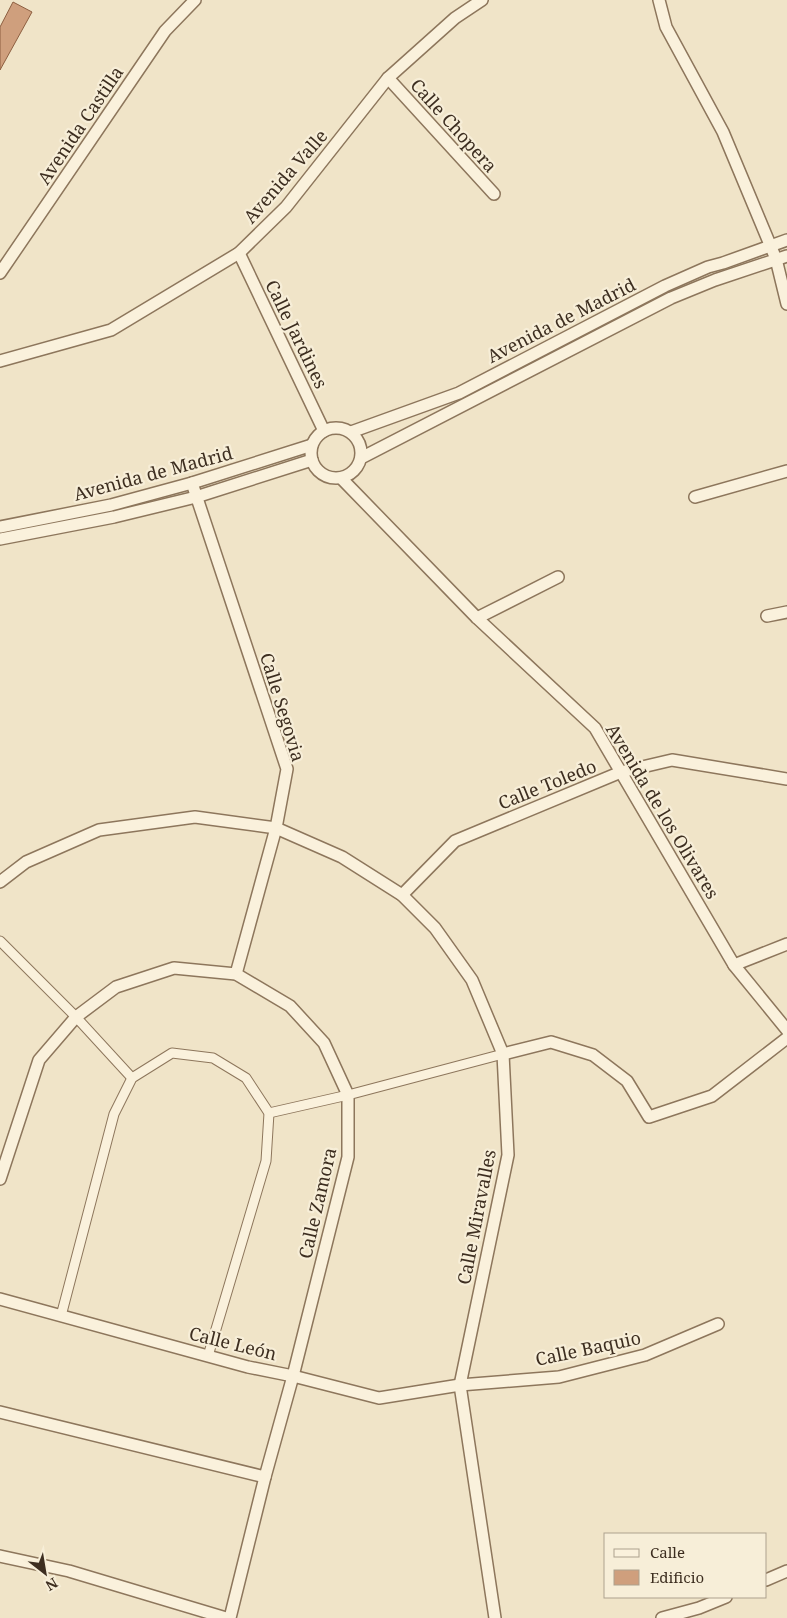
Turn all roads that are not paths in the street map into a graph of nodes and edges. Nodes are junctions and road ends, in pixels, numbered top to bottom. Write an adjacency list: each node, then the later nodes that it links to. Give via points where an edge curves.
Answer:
1 (195, 0): 10 (street, Avenida Castilla, via 165,31)
2 (482, 0): 4 (street, Avenida Valle, via 455,18)
3 (659, 0): 7 (street, via 666,27 723,132)
4 (388, 78): 5 (street, Calle Chopera); 8 (street, Avenida Valle, via 286,207)
5 (494, 194)
6 (787, 240): 7 (street, Avenida de Madrid)
7 (771, 246): 9 (street); 14 (street, Avenida de Madrid, via 708,267 665,286 459,393)
8 (239, 253): 12 (street, Avenida Valle, via 111,330); 13 (street, Calle Jardines)
9 (781, 258): 11 (street); 16 (street, Avenida de Madrid, via 671,298)
10 (0, 273)
11 (787, 304)
12 (3, 360)
13 (324, 431): 14 (street, via 338,427); 15 (street)
14 (351, 432): 16 (street, via 360,443)
15 (312, 445): 17 (street); 20 (street, Avenida de Madrid)
16 (361, 458): 19 (street, via 350,474)
17 (312, 460): 19 (street, via 320,472); 21 (street, Avenida de Madrid)
18 (787, 471): 22 (street)
19 (341, 478): 28 (street, Avenida de los Olivares)
20 (192, 483): 21 (street, Calle Segovia); 23 (street, Avenida de Madrid, via 111,505)
21 (196, 497): 24 (street, Avenida de Madrid); 31 (street, Calle Segovia, via 287,769)
22 (694, 497)
23 (0, 527)
24 (0, 539)
25 (558, 578): 28 (street)
26 (787, 612): 27 (street)
27 (767, 616)
28 (477, 618): 29 (street, Avenida de los Olivares, via 595,728)
29 (620, 772): 30 (street, Calle Toledo, via 672,760); 33 (street, Calle Toledo, via 455,841); 36 (street, Avenida de los Olivares)
30 (787, 779)
31 (276, 828): 32 (street, Calle Miravalles, via 195,817 99,830 26,862); 33 (street, Calle Miravalles, via 342,857); 37 (street, Calle Segovia)
32 (0, 882)
33 (402, 895): 41 (street, Calle Miravalles, via 435,928 472,980)
34 (0, 941): 38 (street)
35 (787, 944): 36 (street)
36 (734, 965): 39 (street, Avenida de los Olivares)
37 (236, 974): 38 (street, Calle Zamora, via 174,968 116,987); 43 (street, Calle Zamora, via 290,1006 324,1042)
38 (76, 1017): 42 (street); 45 (street, Calle Zamora, via 39,1060)
39 (787, 1030)
40 (787, 1038): 41 (street, via 712,1096 648,1117 627,1081 594,1056 551,1042)
41 (503, 1054): 43 (street); 51 (street, Calle Miravalles, via 508,1155)
42 (132, 1078): 44 (street, via 172,1053 213,1058 246,1078); 47 (street, via 114,1114)
43 (348, 1094): 44 (street); 50 (street, Calle Zamora, via 348,1157)
44 (269, 1113): 49 (street, via 266,1161)
45 (0, 1179)
46 (0, 1299): 47 (street, Calle León)
47 (60, 1316): 49 (street, Calle León)
48 (718, 1324): 51 (street, Calle Baquio, via 645,1355 559,1376)
49 (208, 1356): 50 (street, Calle León)
50 (293, 1376): 51 (street, Calle León, via 379,1398); 53 (street, Calle Zamora)
51 (460, 1385): 60 (street, Calle Miravalles)
52 (0, 1412): 53 (street)
53 (265, 1477): 59 (street, Calle Zamora)
54 (0, 1556): 58 (street, via 69,1571)
55 (787, 1571): 56 (street)
56 (767, 1580)
57 (724, 1598): 61 (street)
58 (226, 1618)
59 (230, 1618)
60 (495, 1618)
61 (662, 1618)

